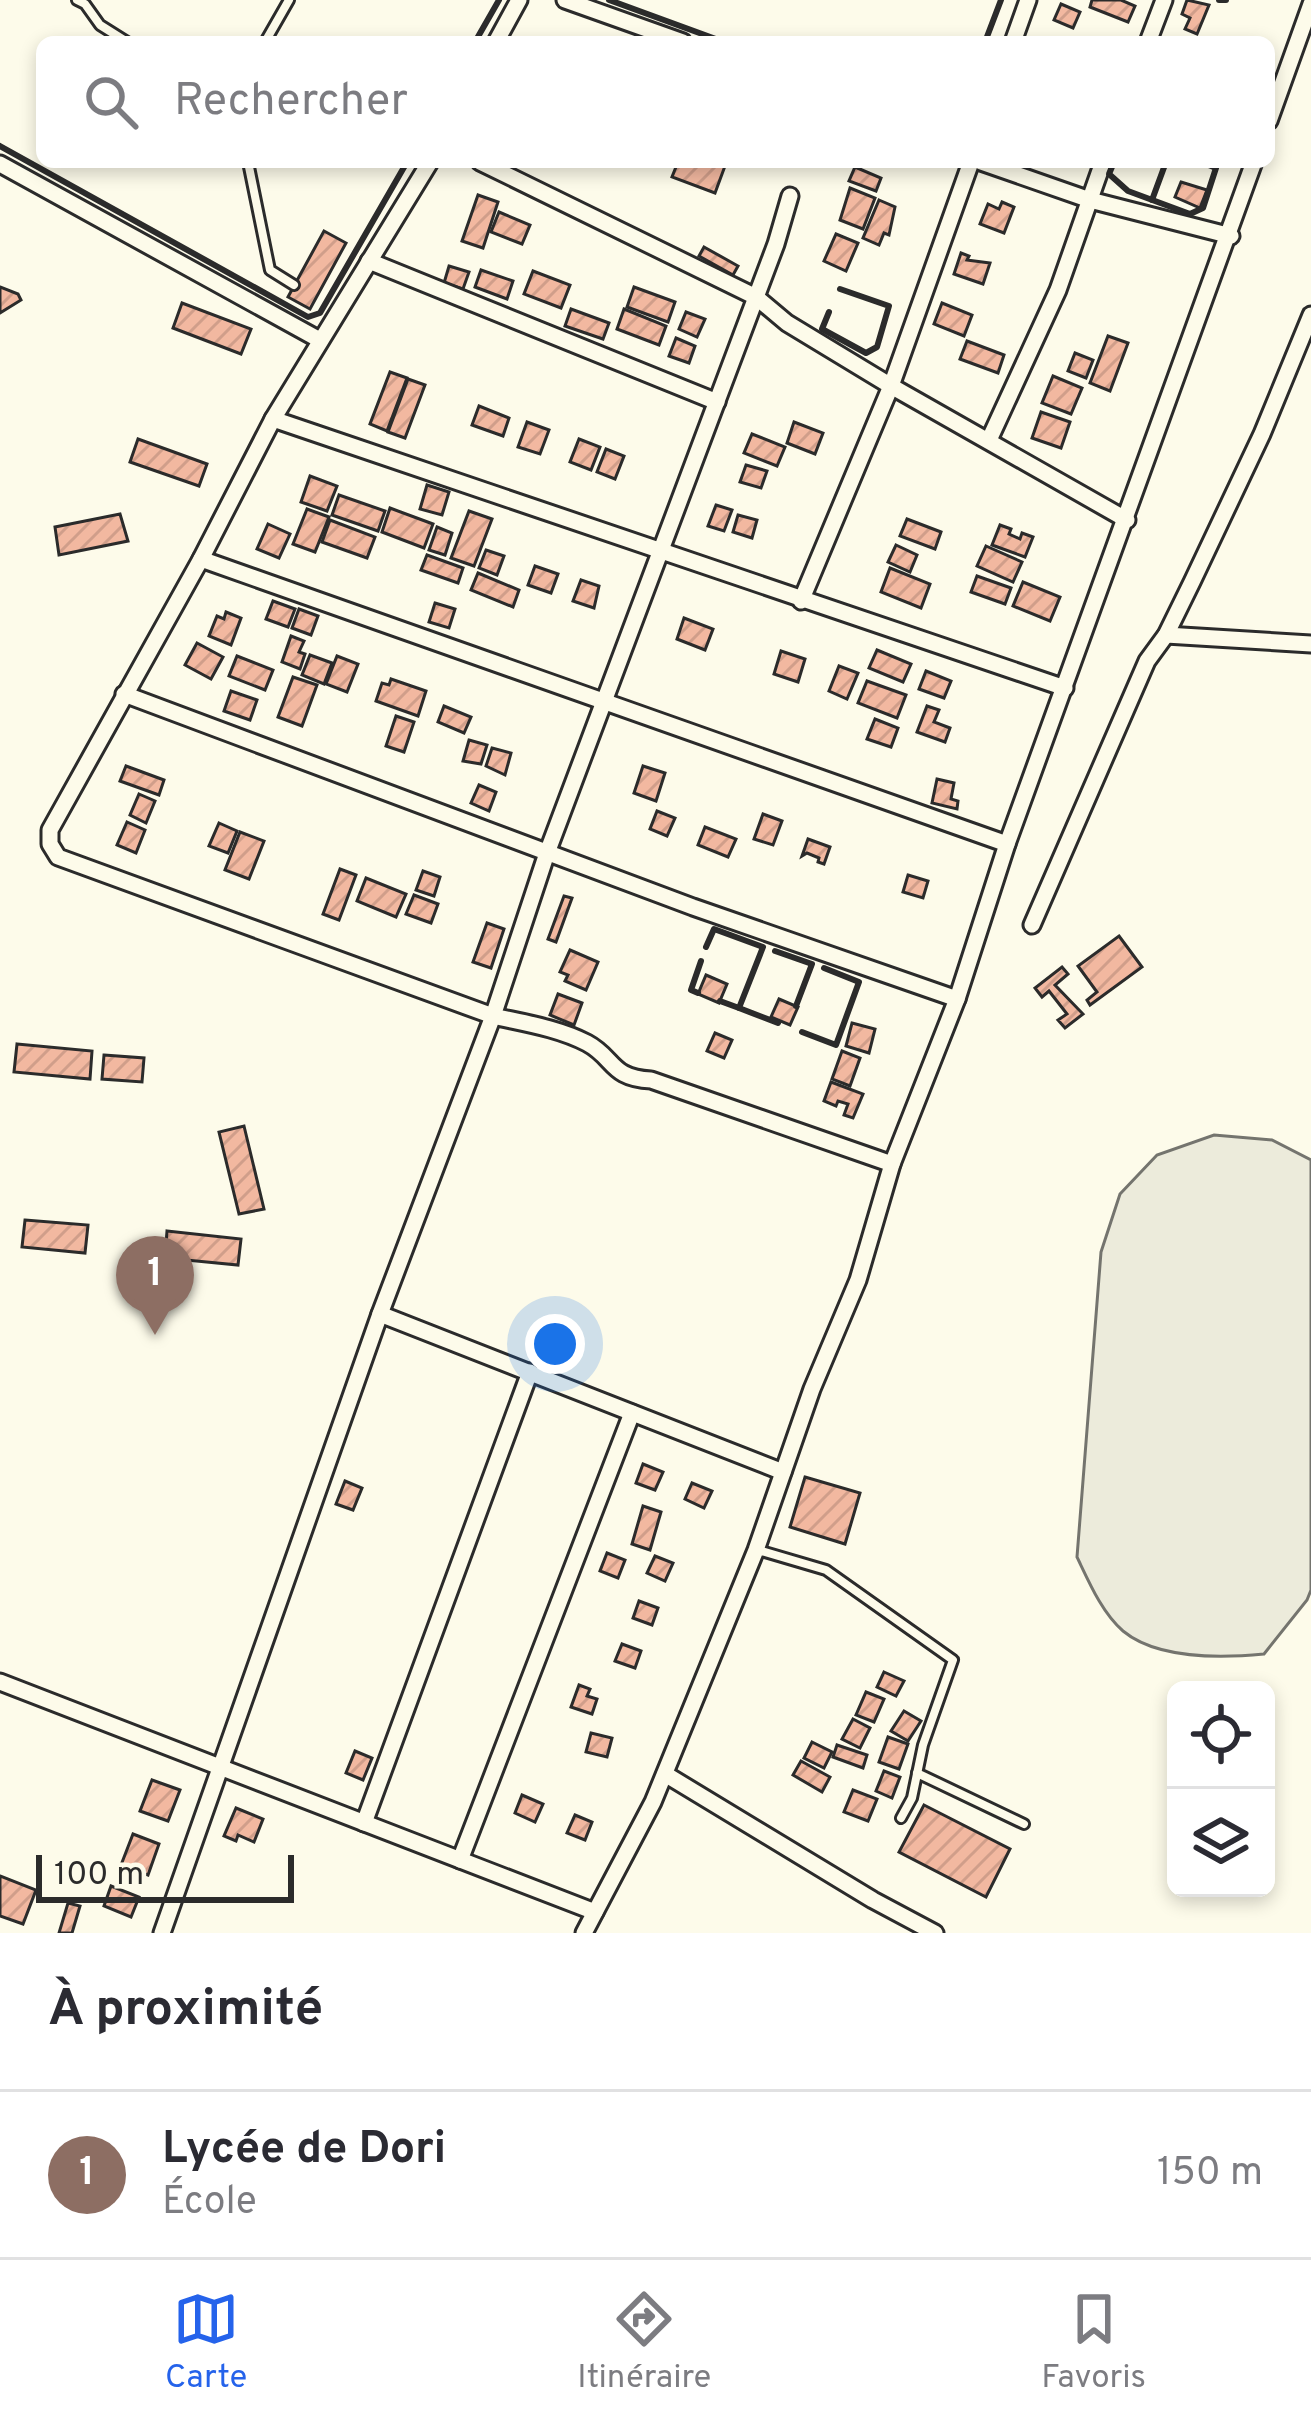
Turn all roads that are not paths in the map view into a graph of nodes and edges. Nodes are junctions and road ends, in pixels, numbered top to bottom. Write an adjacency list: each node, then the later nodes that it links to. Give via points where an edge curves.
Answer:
1 (290, 0): 9 (lane)
2 (519, 0): 10 (street)
3 (565, 0): 11 (street)
4 (1028, 0): 12 (street)
5 (1164, 0): 13 (street)
6 (82, 1): 8 (lane)
7 (1311, 4): 14 (street)
8 (117, 36)
9 (269, 36)
10 (499, 36)
11 (666, 36)
12 (1015, 36)
13 (1150, 36)
14 (1275, 105)
15 (0, 164): 30 (street)
16 (249, 168): 27 (lane, via 270,270)
17 (426, 168): 26 (street)
18 (492, 168): 28 (street)
19 (969, 168): 31 (street)
20 (998, 168): 24 (street)
21 (1100, 168): 24 (street)
22 (1253, 168): 25 (street)
23 (790, 196): 28 (street)
24 (1090, 200): 25 (street); 34 (street)
25 (1231, 236): 35 (street)
26 (369, 261): 30 (street); 32 (street)
27 (293, 285)
28 (756, 297): 31 (street); 32 (street)
29 (1311, 315): 39 (street)
30 (318, 339): 33 (street)
31 (891, 386): 34 (street); 38 (street)
32 (716, 402): 36 (street)
33 (273, 419): 36 (street); 37 (street)
34 (989, 440): 35 (street)
35 (1127, 520): 41 (street)
36 (660, 551): 38 (street); 43 (street)
37 (201, 559): 42 (street); 43 (street)
38 (802, 601): 41 (street)
39 (1166, 635): 40 (street); 46 (street, via 1147,661)
40 (1311, 644)
41 (1065, 688): 44 (street)
42 (124, 694): 45 (street); 48 (street, via 50,830 58,857)
43 (604, 701): 44 (street); 45 (street)
44 (1007, 844): 47 (street)
45 (547, 853): 47 (street); 48 (street)
46 (1032, 925)
47 (957, 999): 49 (street)
48 (493, 1016): 49 (street, via 592,1045 619,1075); 50 (street)
49 (892, 1164): 53 (street, via 858,1280)
50 (380, 1314): 51 (street); 56 (street)
51 (530, 1372): 52 (street); 60 (street)
52 (632, 1413): 53 (street); 62 (street)
53 (783, 1472): 54 (street)
54 (757, 1550): 57 (lane, via 826,1570 953,1660); 58 (street)
55 (0, 1682): 56 (street)
56 (219, 1766): 60 (street); 64 (street)
57 (917, 1773): 59 (lane); 61 (lane)
58 (665, 1774): 63 (street); 66 (street)
59 (901, 1818)
60 (364, 1823): 62 (street)
61 (1024, 1824)
62 (460, 1860): 63 (street)
63 (595, 1912): 65 (street)
64 (163, 1933)
65 (584, 1933)
66 (935, 1933)

